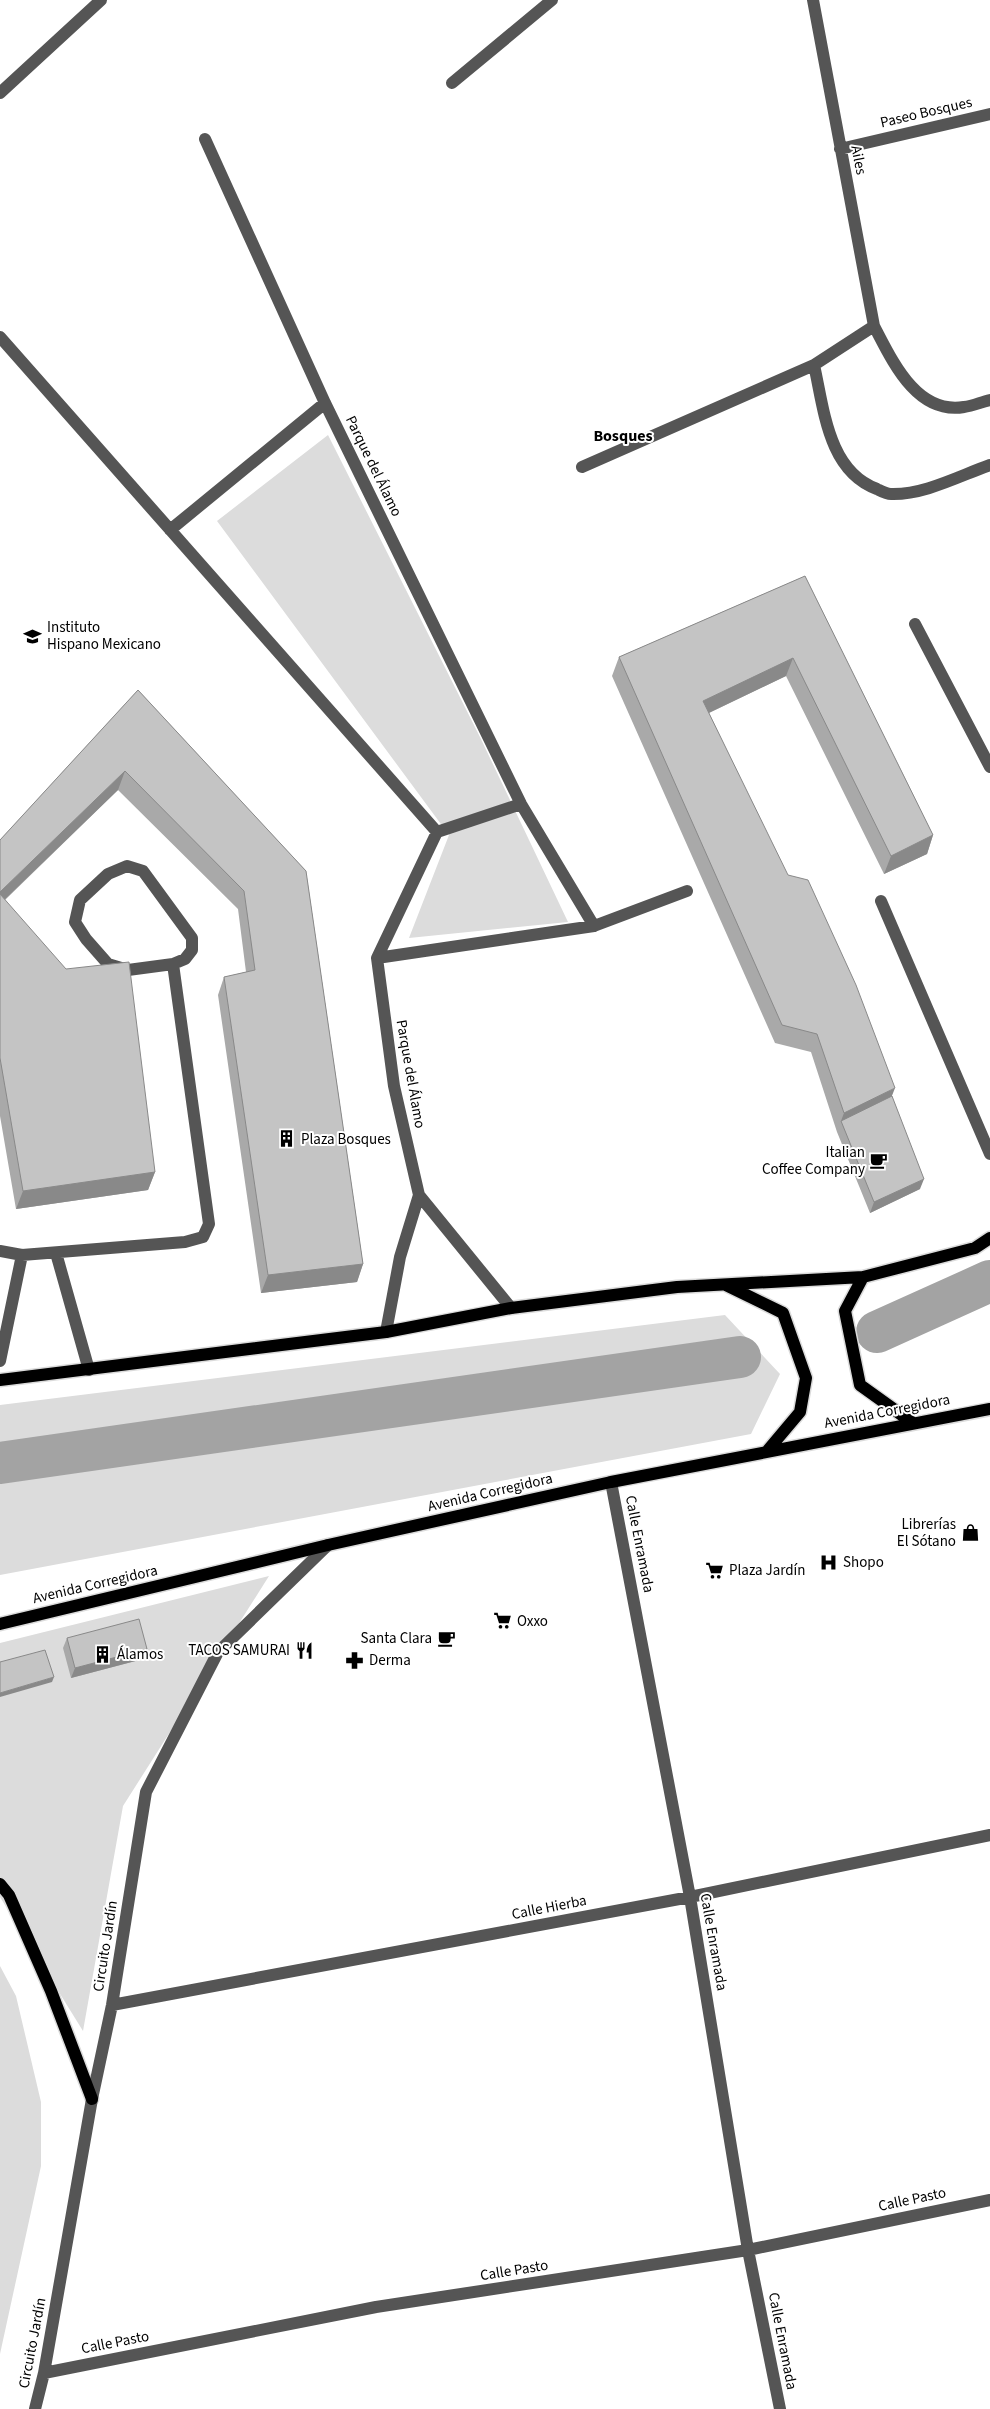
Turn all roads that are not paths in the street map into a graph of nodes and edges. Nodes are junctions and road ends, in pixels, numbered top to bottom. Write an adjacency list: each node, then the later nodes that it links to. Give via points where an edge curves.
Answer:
1 (101, 0): 5 (street)
2 (552, 0): 4 (street)
3 (813, 0): 8 (street, Ailes)
4 (452, 84)
5 (0, 93)
6 (990, 114): 8 (street, Paseo Bosques)
7 (205, 139): 13 (street, Parque del Álamo)
8 (840, 149): 9 (street, Ailes)
9 (874, 326): 11 (street); 12 (street, Ailes, via 894,365 919,395 938,405 962,408)
10 (0, 337): 16 (street)
11 (814, 366): 14 (street, via 828,432 842,462 864,484 890,494 916,491); 15 (street)
12 (990, 400)
13 (325, 403): 16 (street); 19 (street, Parque del Álamo)
14 (990, 466)
15 (582, 467)
16 (170, 530): 20 (street)
17 (915, 624): 18 (street)
18 (990, 767)
19 (521, 804): 20 (street); 23 (street, Parque del Álamo)
20 (436, 832): 24 (street)
21 (687, 891): 23 (street)
22 (881, 901): 26 (street)
23 (594, 926): 24 (street)
24 (377, 958): 27 (street, Parque del Álamo, via 394,1086)
25 (173, 964): 25 (street, via 185,959 192,950 192,938 143,871 127,866 108,874 80,900 75,922 108,964 128,970); 30 (street, via 209,1224 203,1237 185,1242)
26 (990, 1154)
27 (419, 1195): 34 (street, Parque del Álamo); 35 (street, Parque del Álamo, via 400,1257)
28 (990, 1238): 32 (main road, via 975,1248)
29 (0, 1251): 31 (street)
30 (56, 1253): 31 (street); 37 (street)
31 (22, 1255): 36 (street)
32 (863, 1277): 33 (main road); 40 (main road, via 845,1311 860,1385)
33 (723, 1284): 34 (main road); 41 (main road, via 784,1313 806,1378 800,1412)
34 (511, 1308): 35 (main road)
35 (386, 1332): 37 (main road)
36 (0, 1361)
37 (89, 1370): 38 (main road)
38 (0, 1380)
39 (990, 1409): 40 (main road, Avenida Corregidora)
40 (913, 1423): 41 (main road, Avenida Corregidora)
41 (768, 1450): 42 (main road, Avenida Corregidora)
42 (611, 1482): 43 (main road, Avenida Corregidora); 47 (street, Calle Enramada)
43 (328, 1546): 44 (main road, Avenida Corregidora); 48 (street, Circuito Jardín, via 218,1652 146,1792)
44 (0, 1624)
45 (990, 1835): 47 (street, Calle Hierba)
46 (0, 1884): 49 (main road, via 8,1895 47,1983)
47 (690, 1897): 48 (street, Calle Hierba); 51 (street, Calle Enramada)
48 (112, 2005): 49 (street, Circuito Jardín)
49 (92, 2099): 52 (street, Circuito Jardín)
50 (990, 2200): 51 (street, Calle Pasto)
51 (748, 2250): 52 (street, Calle Pasto, via 376,2307); 54 (street, Calle Enramada)
52 (44, 2373): 53 (street, Circuito Jardín)
53 (35, 2409)
54 (780, 2409)

